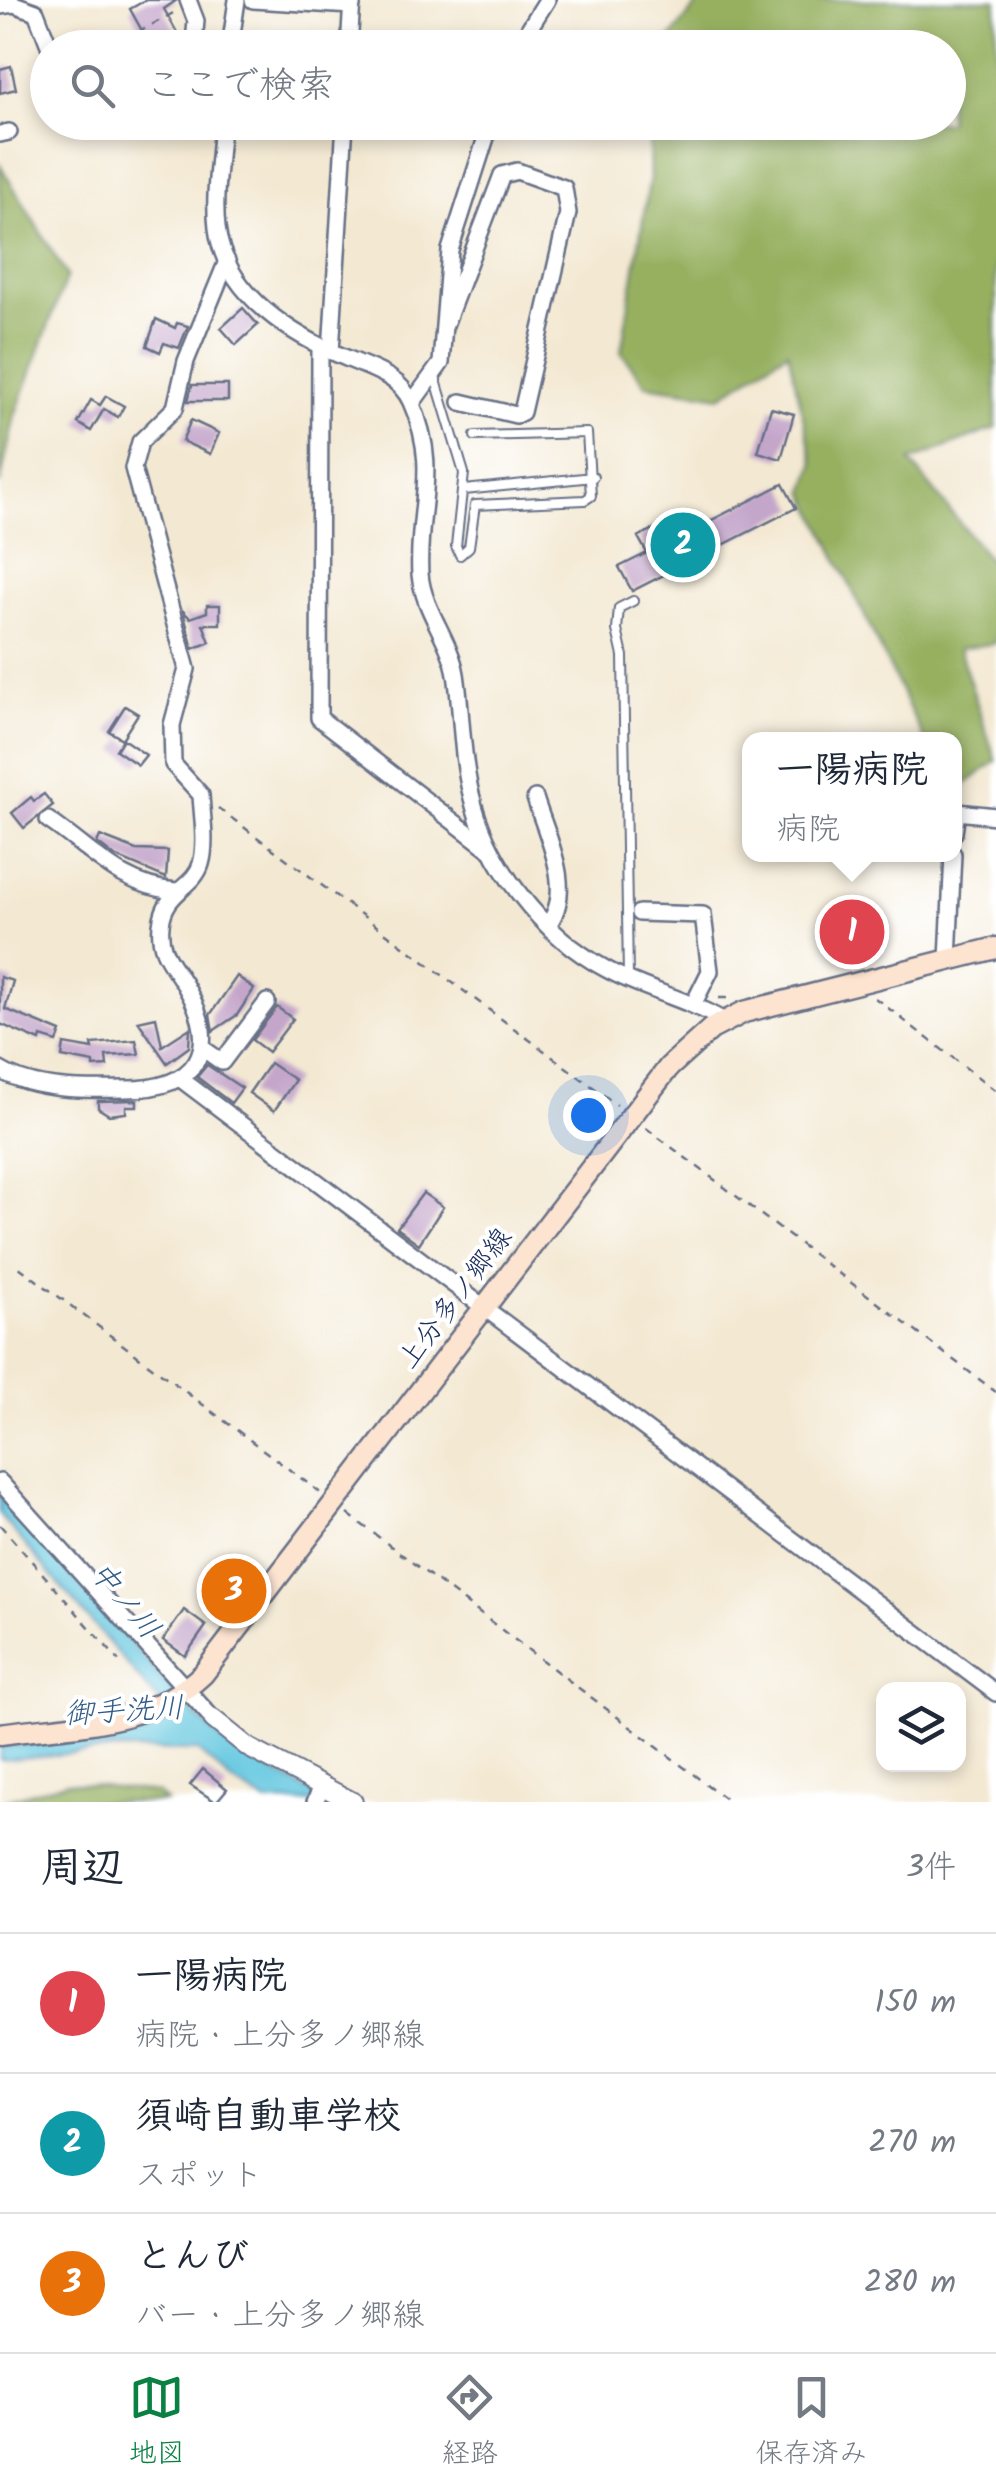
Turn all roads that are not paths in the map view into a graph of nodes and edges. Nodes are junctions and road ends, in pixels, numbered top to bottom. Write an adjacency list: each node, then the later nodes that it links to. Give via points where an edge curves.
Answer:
1 (236, 0): 9 (street)
2 (253, 0): 5 (street)
3 (547, 0): 11 (street)
4 (189, 2): 8 (street)
5 (352, 3): 10 (street)
6 (0, 6): 7 (street, via 36,12)
7 (43, 30)
8 (195, 30)
9 (232, 30)
10 (350, 30)
11 (528, 30)
12 (221, 140): 15 (street, via 216,219)
13 (343, 140): 17 (street)
14 (486, 140): 16 (street, via 450,250)
15 (227, 262): 17 (street, via 267,311); 31 (street, via 186,362 176,408 146,434 134,457 187,669 172,726 172,764 201,795 201,864)
16 (446, 325): 18 (street); 19 (street, via 502,176 517,171 564,188 568,213 522,412)
17 (325, 349): 20 (street, via 385,374); 29 (street, via 319,718)
18 (435, 377): 20 (street); 23 (lane)
19 (461, 402)
20 (412, 404): 29 (street, via 429,476 422,582 454,665 470,791)
21 (475, 436): 22 (lane, via 586,433)
22 (593, 477): 23 (lane); 23 (lane, via 586,500 475,505 469,547 460,555)
23 (464, 490)
24 (633, 601): 36 (lane, via 619,608 617,630 623,656)
25 (535, 798): 33 (street, via 561,886 560,908)
26 (962, 813): 27 (street)
27 (996, 816)
28 (48, 820): 31 (street, via 121,877)
29 (494, 853): 33 (street)
30 (953, 862): 35 (street)
31 (176, 891): 40 (street, via 162,918 162,949 194,1003)
32 (639, 913): 38 (street, via 703,915 710,971)
33 (548, 925): 36 (street, via 592,961)
34 (996, 948): 35 (main road, 上分多ノ郷線)
35 (948, 959): 39 (main road, 上分多ノ郷線)
36 (628, 979): 38 (street)
37 (267, 1002): 40 (street, via 222,1062)
38 (694, 1003): 39 (street)
39 (724, 1021): 43 (main road, 上分多ノ郷線, via 682,1052)
40 (202, 1048): 42 (street)
41 (0, 1070): 42 (street, via 26,1082 92,1089)
42 (182, 1080): 43 (street)
43 (485, 1307): 45 (main road, 上分多ノ郷線, via 248,1618); 46 (street)
44 (0, 1482): 45 (street)
45 (181, 1693): 47 (street); 48 (main road, 上分多ノ郷線, via 93,1724)
46 (996, 1693)
47 (214, 1719): 49 (street)
48 (0, 1734)
49 (318, 1794): 50 (street)
50 (354, 1802)

